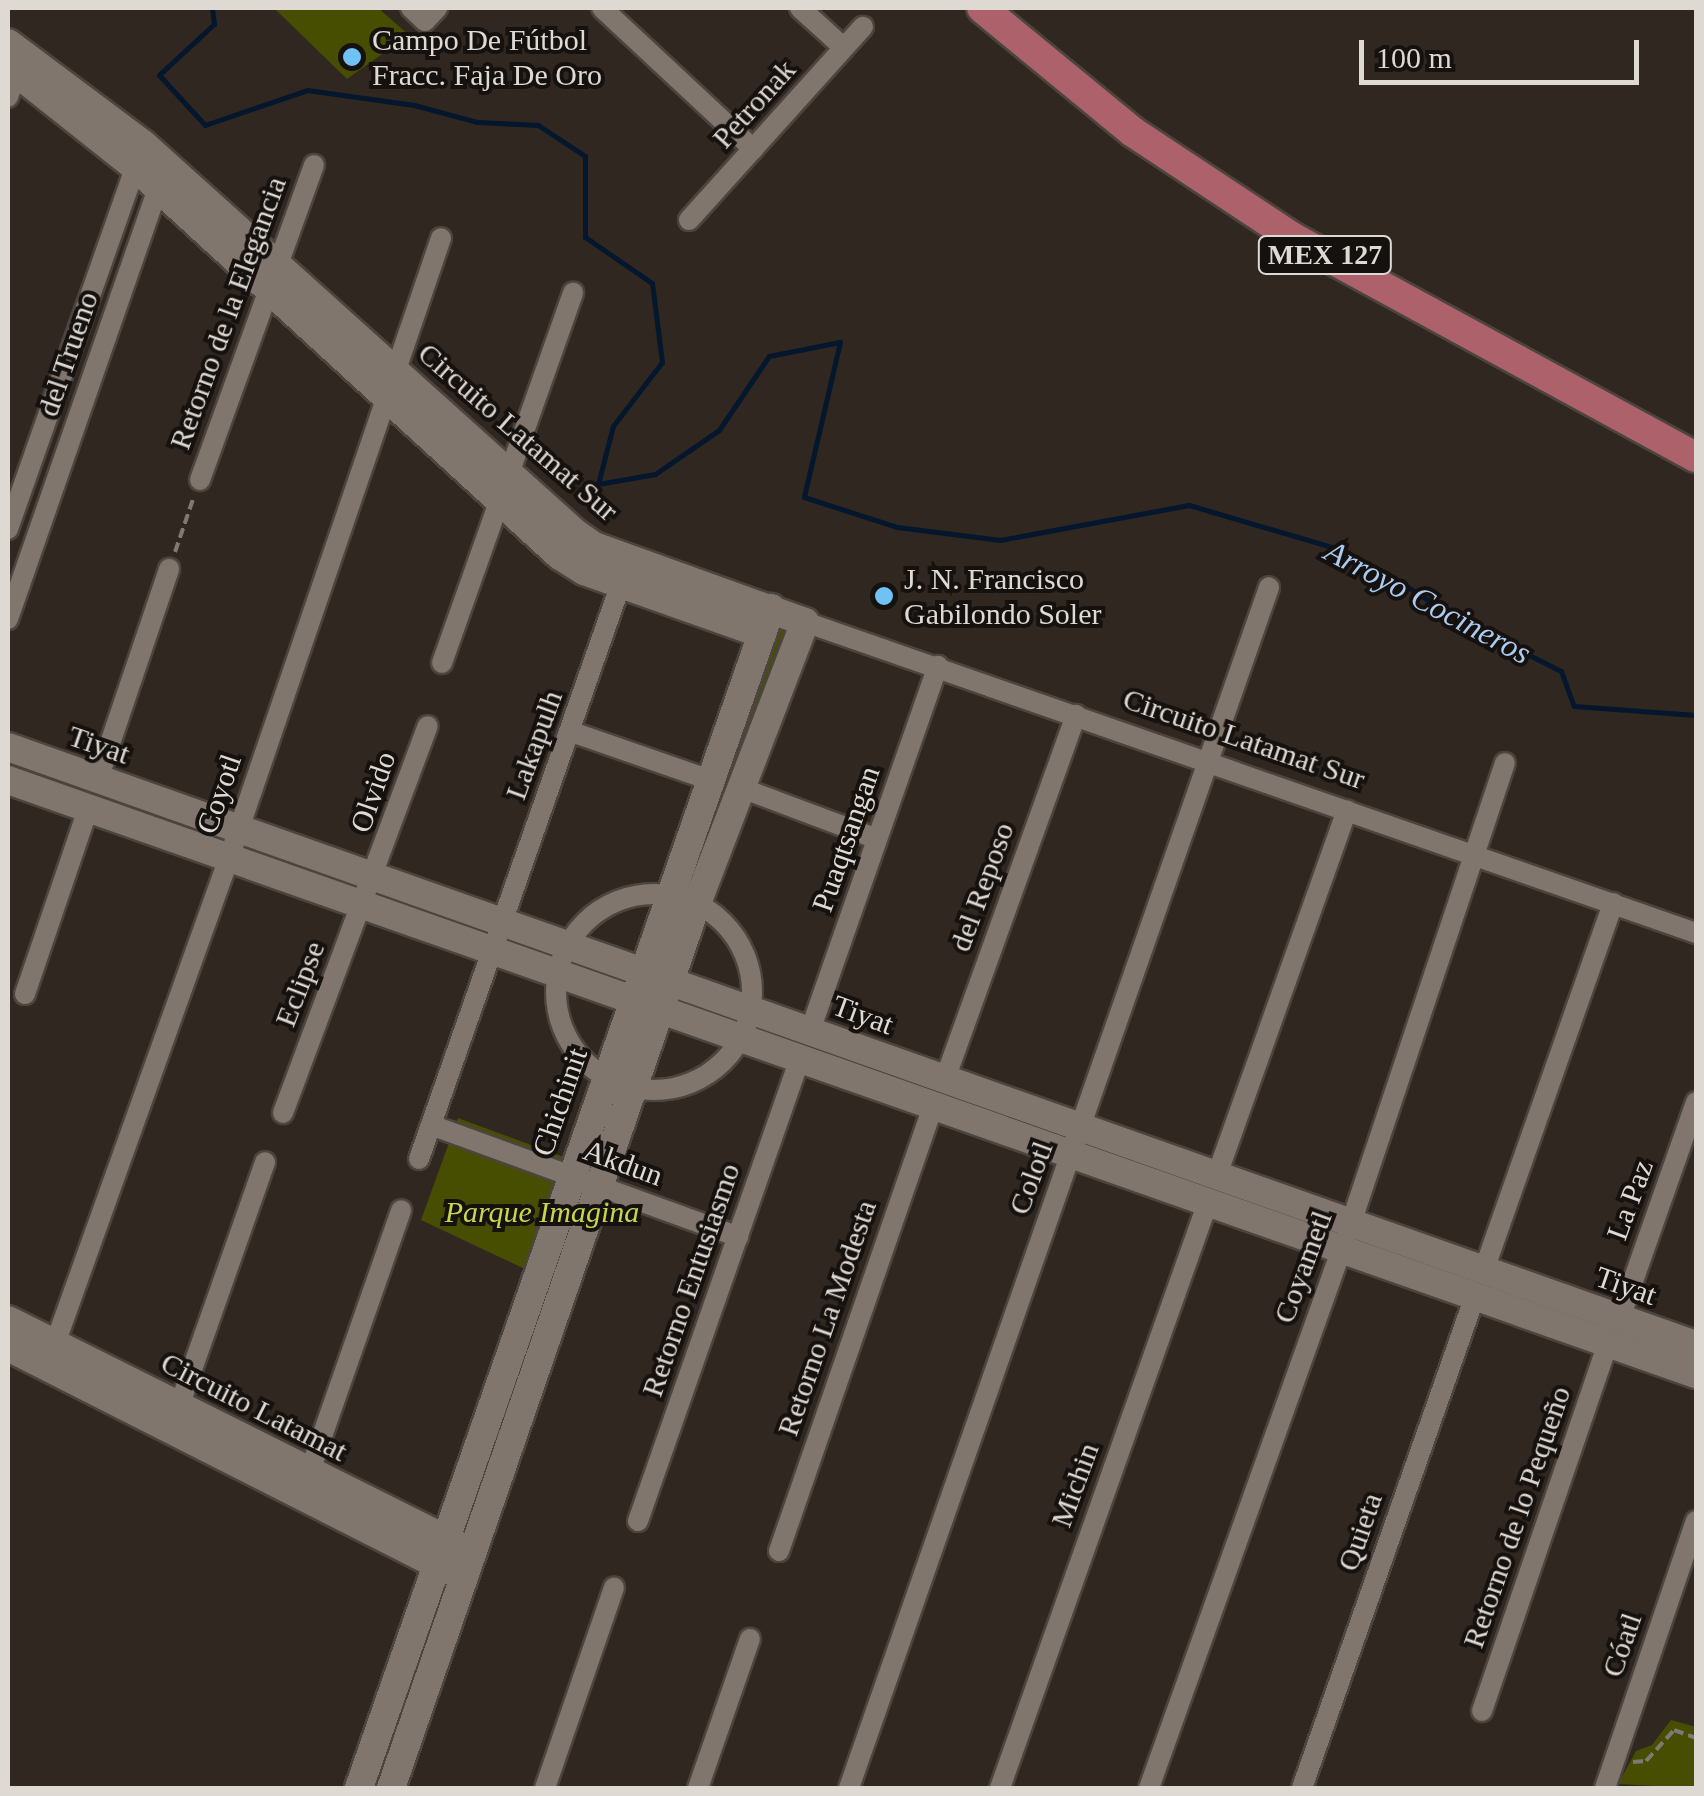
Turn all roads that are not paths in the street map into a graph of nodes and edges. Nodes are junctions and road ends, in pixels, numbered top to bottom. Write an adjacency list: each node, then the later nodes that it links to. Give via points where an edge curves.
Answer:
1 (602, 8): 7 (street)
2 (800, 8): 5 (street)
3 (982, 8): 16 (main road, MEX 127, via 1134,132 1290,236)
4 (863, 27): 5 (street, Petronak)
5 (844, 48): 7 (street, Petronak)
6 (12, 66): 8 (street, Circuito Latamat Sur)
7 (753, 149): 11 (street, Petronak)
8 (139, 156): 10 (street, Circuito Latamat Sur); 20 (street, del Trueno)
9 (314, 165): 13 (street, Retorno de la Elegancia)
10 (161, 177): 13 (street, Circuito Latamat Sur); 24 (street, del Trueno)
11 (689, 220)
12 (441, 238): 15 (street, Coyotl)
13 (273, 279): 15 (street, Circuito Latamat Sur); 18 (street, Retorno de la Elegancia)
14 (573, 294): 17 (street)
15 (391, 381): 17 (street, Circuito Latamat Sur); 19 (street, Circuito Latamat Sur); 41 (street, Coyotl)
16 (1696, 458)
17 (510, 472): 19 (street); 22 (street, Circuito Latamat Sur)
18 (200, 480)
19 (500, 500): 22 (street, Circuito Latamat Sur, via 560,556); 27 (street)
20 (8, 528)
21 (169, 570): 35 (street)
22 (625, 571): 25 (street, Circuito Latamat Sur); 31 (street, Lakapulh)
23 (1269, 587): 33 (street, Colotl)
24 (8, 619)
25 (766, 621): 26 (street, Circuito Latamat Sur); 36 (street, Chichinit)
26 (805, 622): 28 (street, Circuito Latamat Sur); 38 (street)
27 (442, 663)
28 (938, 666): 29 (street, Circuito Latamat Sur); 42 (street, Puaqtsangan)
29 (1076, 715): 33 (street, Circuito Latamat Sur); 66 (street, del Reposo)
30 (428, 726): 45 (street, Olvido)
31 (572, 732): 36 (street); 50 (street, Lakapulh)
32 (8, 747): 35 (street, Tiyat)
33 (1208, 761): 40 (street, Circuito Latamat Sur); 73 (street, Colotl)
34 (1505, 764): 43 (street, Coyametl)
35 (98, 779): 41 (street, Tiyat)
36 (707, 779): 46 (street, Chichinit)
37 (8, 780): 39 (street, Tiyat)
38 (744, 789): 42 (street); 47 (street)
39 (88, 809): 44 (street, Tiyat); 57 (street)
40 (1347, 810): 43 (street, Circuito Latamat Sur); 77 (street)
41 (240, 829): 44 (street, Coyotl); 45 (street, Tiyat)
42 (877, 839): 61 (street, Puaqtsangan)
43 (1476, 856): 48 (street, Circuito Latamat Sur); 82 (street, Coyametl)
44 (230, 858): 49 (street, Tiyat); 89 (street, Coyotl)
45 (374, 877): 49 (street, Eclipse); 50 (street, Tiyat)
46 (666, 894): 47 (street); 52 (street, via 628,896 593,914); 54 (street, Chichinit)
47 (697, 903): 56 (street); 60 (street, via 723,920 742,946 752,976)
48 (1613, 903): 51 (street, Circuito Latamat Sur); 84 (street, Quieta)
49 (362, 905): 53 (street, Tiyat); 71 (street, Eclipse)
50 (502, 922): 52 (street, Tiyat); 53 (street, Lakapulh)
51 (1696, 933)
52 (567, 945): 54 (street, Tiyat); 55 (street)
53 (492, 951): 55 (street, Tiyat); 72 (street, Lakapulh)
54 (640, 971): 56 (street, Tiyat); 58 (street, Chichinit)
55 (556, 974): 58 (street, Tiyat); 65 (street, via 564,1032)
56 (670, 981): 59 (street); 60 (street, Tiyat)
57 (26, 994)
58 (630, 999): 59 (street, Tiyat); 65 (street, Chichinit)
59 (660, 1010): 62 (street, Tiyat); 67 (street)
60 (751, 1010): 61 (street, Tiyat); 62 (street)
61 (810, 1031): 64 (street, Tiyat)
62 (741, 1038): 63 (street, Tiyat); 67 (street, via 695,1082)
63 (800, 1059): 68 (street, Tiyat); 83 (street, Retorno Entusiasmo)
64 (895, 1061): 66 (street, Tiyat); 68 (street)
65 (603, 1076): 67 (street); 78 (street, Chichinit)
66 (945, 1079): 73 (street, Tiyat)
67 (633, 1088): 79 (street)
68 (884, 1088): 70 (street, Tiyat)
69 (1696, 1102): 86 (street, La Paz)
70 (932, 1106): 74 (street, Tiyat); 95 (street, Retorno La Modesta)
71 (282, 1114)
72 (431, 1125): 75 (street, Lakapulh); 78 (street, Akdun)
73 (1081, 1127): 74 (street, Colotl); 77 (street, Tiyat)
74 (1070, 1154): 80 (street, Tiyat); 105 (street, Colotl)
75 (418, 1160)
76 (265, 1162): 91 (street)
77 (1216, 1175): 82 (street, Tiyat)
78 (569, 1176): 79 (street, Akdun); 96 (street, Chichinit)
79 (599, 1186): 83 (street, Akdun); 97 (street)
80 (1208, 1202): 82 (street, Tiyat); 106 (street, Michin)
81 (401, 1210): 92 (street)
82 (1347, 1236): 84 (street, Tiyat); 107 (street, Coyametl)
83 (738, 1237): 93 (street, Retorno Entusiasmo)
84 (1479, 1283): 86 (street, Tiyat); 108 (street, Quieta)
85 (8, 1320): 89 (street, Circuito Latamat)
86 (1614, 1330): 87 (street, Tiyat); 90 (street, Tiyat); 100 (street, Retorno de lo Pequeño)
87 (1696, 1345)
88 (8, 1347): 89 (street, Circuito Latamat)
89 (50, 1355): 91 (street, Circuito Latamat)
90 (1696, 1374)
91 (175, 1418): 92 (street, Circuito Latamat)
92 (305, 1484): 96 (street, Circuito Latamat)
93 (638, 1521)
94 (1696, 1521): 109 (street, Cóatl)
95 (779, 1550)
96 (439, 1551): 97 (street, Circuito Latamat); 101 (street, Chichinit)
97 (468, 1564): 102 (street)
98 (614, 1588): 103 (street)
99 (750, 1639): 104 (street)
100 (1482, 1711)
101 (359, 1788)
102 (391, 1788)
103 (545, 1788)
104 (698, 1788)
105 (849, 1788)
106 (1000, 1788)
107 (1149, 1788)
108 (1302, 1788)
109 (1605, 1788)

